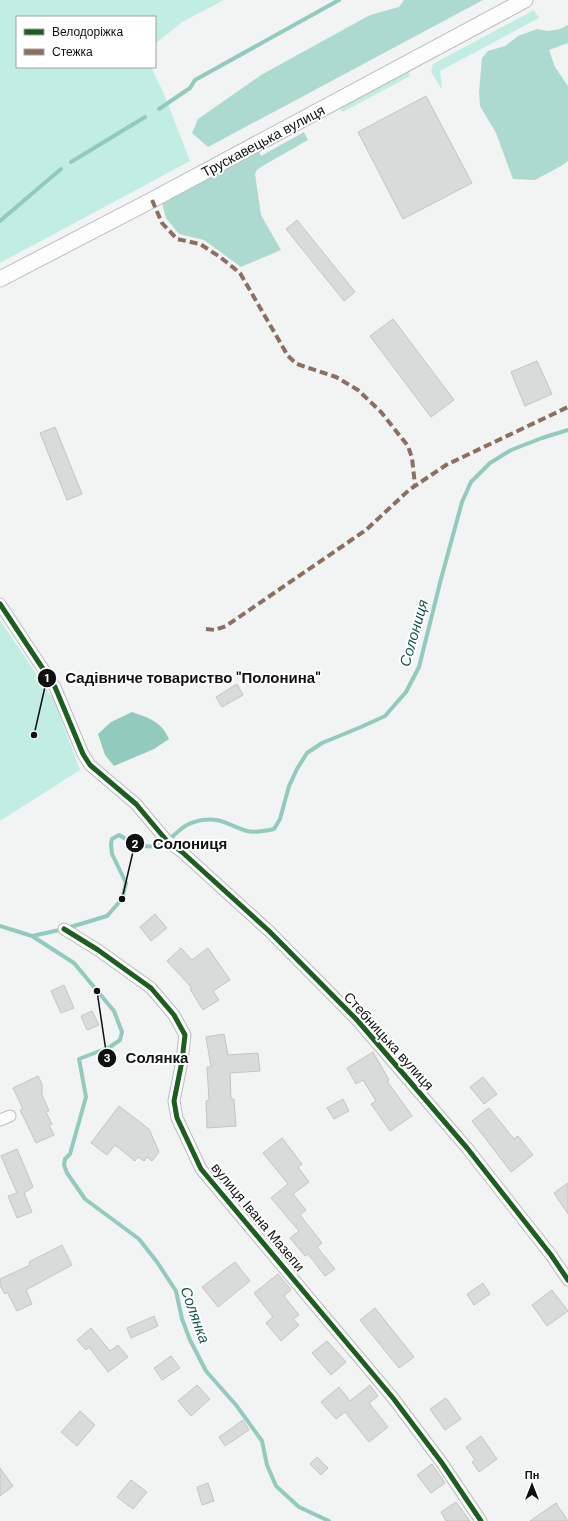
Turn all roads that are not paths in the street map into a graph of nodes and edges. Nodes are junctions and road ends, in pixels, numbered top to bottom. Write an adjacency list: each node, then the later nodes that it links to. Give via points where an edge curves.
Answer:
1 (525, 0): 2 (street, Трускавецька вулиця)
2 (0, 279)
3 (0, 604): 5 (street, Стебницька вулиця, via 55,687 90,765 136,804 167,841 269,931 356,1020 467,1148)
4 (64, 929): 6 (street, вулиця Івана Мазепи, via 150,988 174,1015 185,1035 174,1101 177,1118 201,1169 393,1398 442,1463)
5 (568, 1280)
6 (481, 1521)

